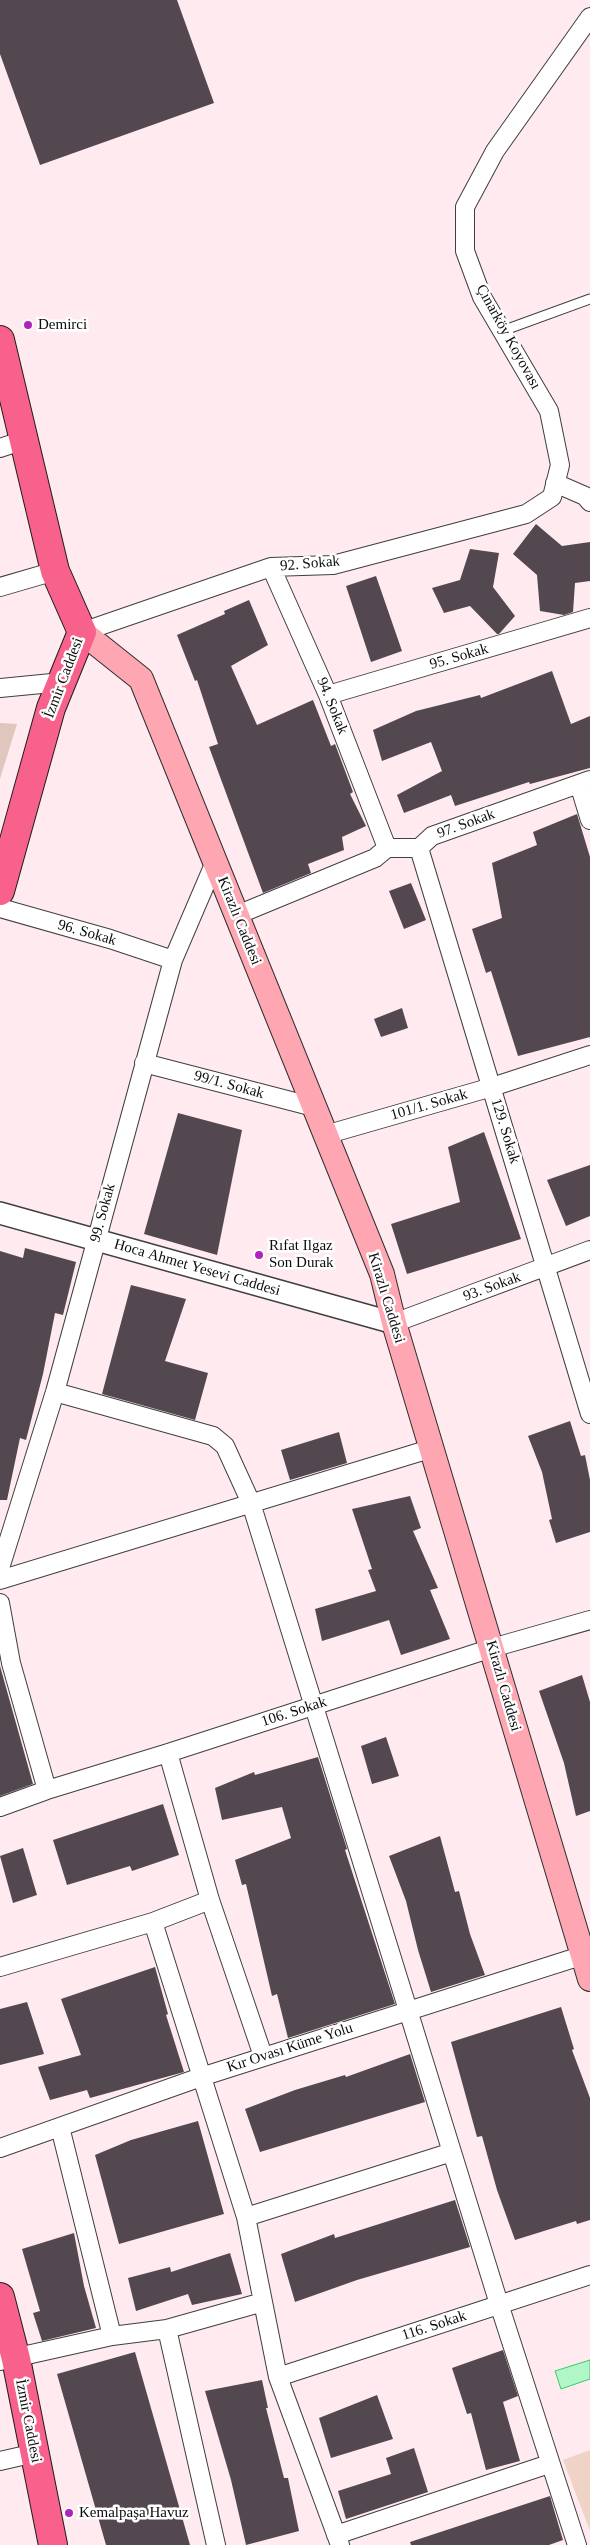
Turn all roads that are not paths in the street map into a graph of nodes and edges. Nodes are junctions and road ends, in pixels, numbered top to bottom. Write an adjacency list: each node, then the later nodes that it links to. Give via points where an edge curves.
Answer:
1 (590, 17): 3 (street, Çınarköy Koyovası, via 495,151 466,207 465,251 482,297)
2 (590, 299): 3 (lane)
3 (502, 331): 6 (street, Çınarköy Koyovası, via 549,411 560,465)
4 (1, 348): 5 (main road, İzmir Caddesi)
5 (12, 444): 9 (main road, İzmir Caddesi)
6 (555, 483): 7 (street, via 585,496); 8 (street, 92. Sokak, via 552,498 526,514 333,565)
7 (590, 502)
8 (271, 567): 12 (street, 92. Sokak); 15 (street, 94. Sokak)
9 (55, 571): 10 (street); 12 (main road, İzmir Caddesi)
10 (0, 587)
11 (590, 618): 15 (street, 95. Sokak)
12 (82, 632): 13 (main road, İzmir Caddesi); 20 (main road, Kirazlı Caddesi, via 141,679)
13 (62, 682): 14 (street); 21 (main road, İzmir Caddesi, via 51,708)
14 (0, 688)
15 (328, 695): 18 (street, 94. Sokak)
16 (585, 782): 17 (street); 19 (street, 97. Sokak, via 432,836)
17 (590, 820)
18 (387, 848): 19 (street); 23 (street, via 375,858)
19 (419, 848): 27 (street, 129. Sokak)
20 (215, 862): 23 (main road, Kirazlı Caddesi); 24 (street, 99. Sokak)
21 (0, 891)
22 (0, 908): 24 (street, 96. Sokak)
23 (237, 915): 28 (main road, Kirazlı Caddesi)
24 (172, 960): 26 (street, 99. Sokak)
25 (590, 1055): 27 (street, 101/1. Sokak)
26 (144, 1063): 28 (street, 99/1. Sokak); 31 (street, 99. Sokak)
27 (492, 1087): 29 (street, 101/1. Sokak); 33 (street, 129. Sokak)
28 (314, 1108): 29 (main road, Kirazlı Caddesi)
29 (325, 1135): 34 (main road, Kirazlı Caddesi, via 382,1274)
30 (0, 1212): 31 (street, Hoca Ahmet Yesevi Caddesi)
31 (96, 1240): 34 (street, Hoca Ahmet Yesevi Caddesi); 35 (street, 99. Sokak)
32 (590, 1250): 33 (street, 93. Sokak)
33 (546, 1267): 34 (street, 93. Sokak); 36 (street, 129. Sokak)
34 (394, 1323): 37 (main road, Kirazlı Caddesi)
35 (55, 1392): 38 (street, via 213,1436 226,1446); 39 (street, 99. Sokak)
36 (589, 1406)
37 (433, 1448): 38 (street); 43 (main road, Kirazlı Caddesi)
38 (251, 1503): 40 (street); 44 (street)
39 (0, 1568)
40 (0, 1580)
41 (0, 1603): 46 (street, via 12,1663)
42 (590, 1620): 43 (street, 106. Sokak)
43 (492, 1648): 44 (street, 106. Sokak); 50 (main road, Kirazlı Caddesi)
44 (313, 1706): 45 (street, 106. Sokak); 53 (street)
45 (168, 1754): 46 (street, 106. Sokak); 48 (street)
46 (48, 1790): 47 (street, 106. Sokak)
47 (0, 1807)
48 (210, 1900): 49 (street); 54 (street)
49 (153, 1922): 51 (street); 55 (street)
50 (586, 1954): 52 (main road, Kirazlı Caddesi); 53 (street, Kır Ovası Küme Yolu)
51 (0, 1967)
52 (590, 1979)
53 (409, 2010): 54 (street, Kır Ovası Küme Yolu); 58 (street)
54 (263, 2056): 55 (street, Kır Ovası Küme Yolu)
55 (201, 2077): 56 (street, Kır Ovası Küme Yolu); 59 (street)
56 (60, 2126): 57 (street, Kır Ovası Küme Yolu); 65 (street)
57 (0, 2148)
58 (452, 2152): 59 (street); 63 (street)
59 (246, 2217): 62 (street)
60 (590, 2275): 63 (street, 116. Sokak)
61 (0, 2297): 66 (main road, İzmir Caddesi)
62 (263, 2302): 64 (street); 67 (street)
63 (499, 2304): 67 (street, 116. Sokak); 70 (street)
64 (167, 2329): 65 (street); 73 (street)
65 (112, 2336): 66 (street)
66 (8, 2360): 68 (main road, İzmir Caddesi)
67 (278, 2377): 71 (street)
68 (35, 2454): 69 (street); 72 (main road, İzmir Caddesi)
69 (0, 2461)
70 (550, 2464): 71 (street); 74 (street)
71 (338, 2540)
72 (53, 2545)
73 (216, 2545)
74 (577, 2545)

